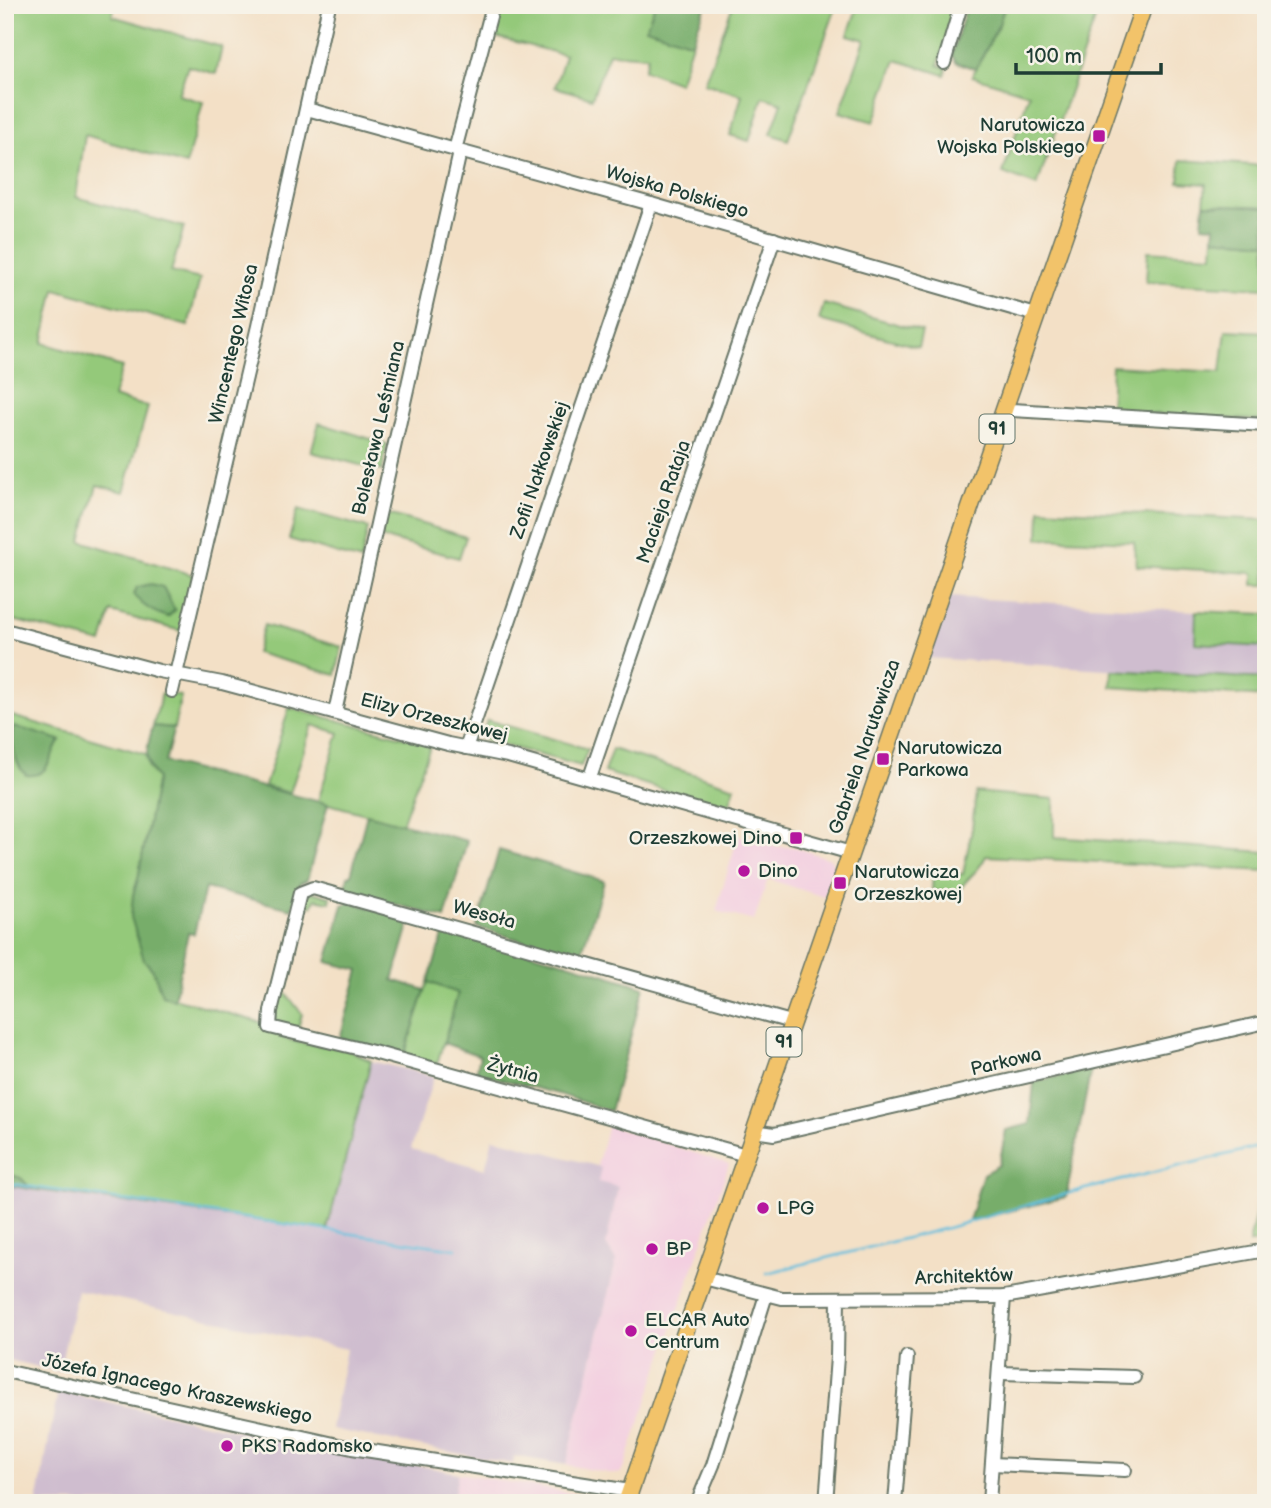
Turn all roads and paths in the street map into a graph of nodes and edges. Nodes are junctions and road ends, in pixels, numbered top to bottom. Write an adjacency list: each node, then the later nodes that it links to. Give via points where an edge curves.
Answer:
1 (329, 5): 6 (street, Wincentego Witosa)
2 (493, 5): 7 (street, Bolesława Leśmiana)
3 (961, 5): 5 (street)
4 (1144, 5): 10 (main road, Gabriela Narutowicza / 91)
5 (944, 62)
6 (307, 109): 7 (street, Wojska Polskiego); 14 (street, Wincentego Witosa)
7 (457, 151): 8 (street, Wojska Polskiego); 16 (street, Bolesława Leśmiana)
8 (651, 204): 9 (street, Wojska Polskiego); 17 (street, Zofii Nałkowskiej)
9 (774, 239): 10 (street, Wojska Polskiego); 18 (street, Macieja Rataja)
10 (1036, 315): 11 (main road, Gabriela Narutowicza / 91)
11 (1005, 407): 12 (street); 19 (main road, Gabriela Narutowicza / 91)
12 (1266, 425)
13 (5, 630): 14 (street, Elizy Orzeszkowej)
14 (177, 675): 15 (street, Wincentego Witosa); 16 (street, Elizy Orzeszkowej)
15 (172, 691)
16 (335, 712): 17 (street, Elizy Orzeszkowej)
17 (466, 748): 18 (street, Elizy Orzeszkowej)
18 (590, 777): 19 (street, Elizy Orzeszkowej)
19 (850, 853): 20 (main road, Gabriela Narutowicza / 91)
20 (791, 1022): 22 (street, Wesoła, via 313,888 300,893); 23 (main road, Gabriela Narutowicza / 91)
21 (1266, 1022): 23 (street, Parkowa, via 774,1134)
22 (270, 1027): 24 (street, Żytnia)
23 (754, 1131): 24 (main road, Gabriela Narutowicza / 91)
24 (746, 1155): 26 (main road, Gabriela Narutowicza / 91)
25 (1266, 1250): 28 (street, Architektów)
26 (704, 1278): 27 (street, Architektów); 36 (main road, Gabriela Narutowicza / 91)
27 (766, 1295): 29 (street, Architektów); 37 (street)
28 (1004, 1297): 29 (street, Architektów); 32 (street)
29 (838, 1299): 38 (street)
30 (907, 1357): 39 (street)
31 (5, 1371): 36 (street, Józefa Ignacego Kraszewskiego, via 352,1448)
32 (1000, 1373): 33 (street); 34 (street)
33 (1134, 1377)
34 (992, 1464): 35 (street); 40 (street)
35 (1125, 1470)
36 (628, 1497)
37 (697, 1503)
38 (826, 1503)
39 (895, 1503)
40 (989, 1503)

